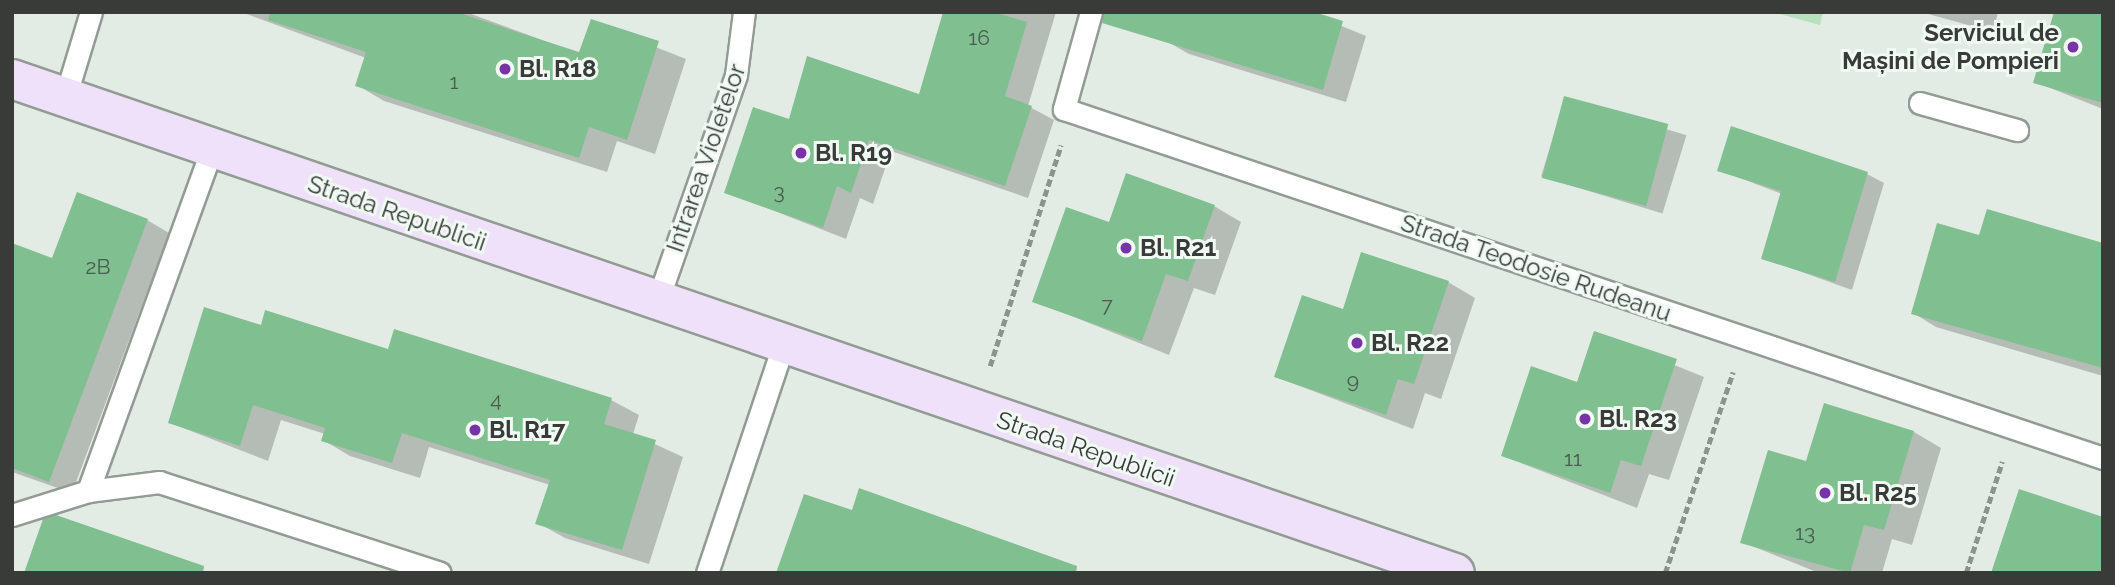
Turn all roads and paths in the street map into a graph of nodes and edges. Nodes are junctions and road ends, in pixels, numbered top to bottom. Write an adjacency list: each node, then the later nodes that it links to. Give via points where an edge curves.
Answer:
1 (91, 12): 5 (lane)
2 (744, 12): 10 (lane, Intrarea Violetelor, via 736,75)
3 (1091, 12): 7 (lane)
4 (12, 79): 5 (main road, Strada Republicii)
5 (65, 98): 9 (main road, Strada Republicii)
6 (1920, 103): 8 (lane)
7 (1064, 109): 11 (lane, Strada Teodosie Rudeanu); 13 (path, via 1059,158)
8 (2017, 130)
9 (212, 149): 10 (main road, Strada Republicii); 16 (lane)
10 (657, 302): 12 (main road, Strada Republicii)
11 (1745, 338): 14 (lane, Strada Teodosie Rudeanu); 22 (path)
12 (783, 346): 13 (main road, Strada Republicii); 20 (lane)
13 (975, 412): 18 (main road, Strada Republicii)
14 (2013, 428): 15 (lane, Strada Teodosie Rudeanu); 23 (path)
15 (2103, 458)
16 (88, 491): 17 (lane); 19 (lane, via 159,482)
17 (12, 515)
18 (1386, 562): 21 (main road, Strada Republicii)
19 (440, 573)
20 (707, 573)
21 (1455, 573)
22 (1665, 573)
23 (1966, 573)

